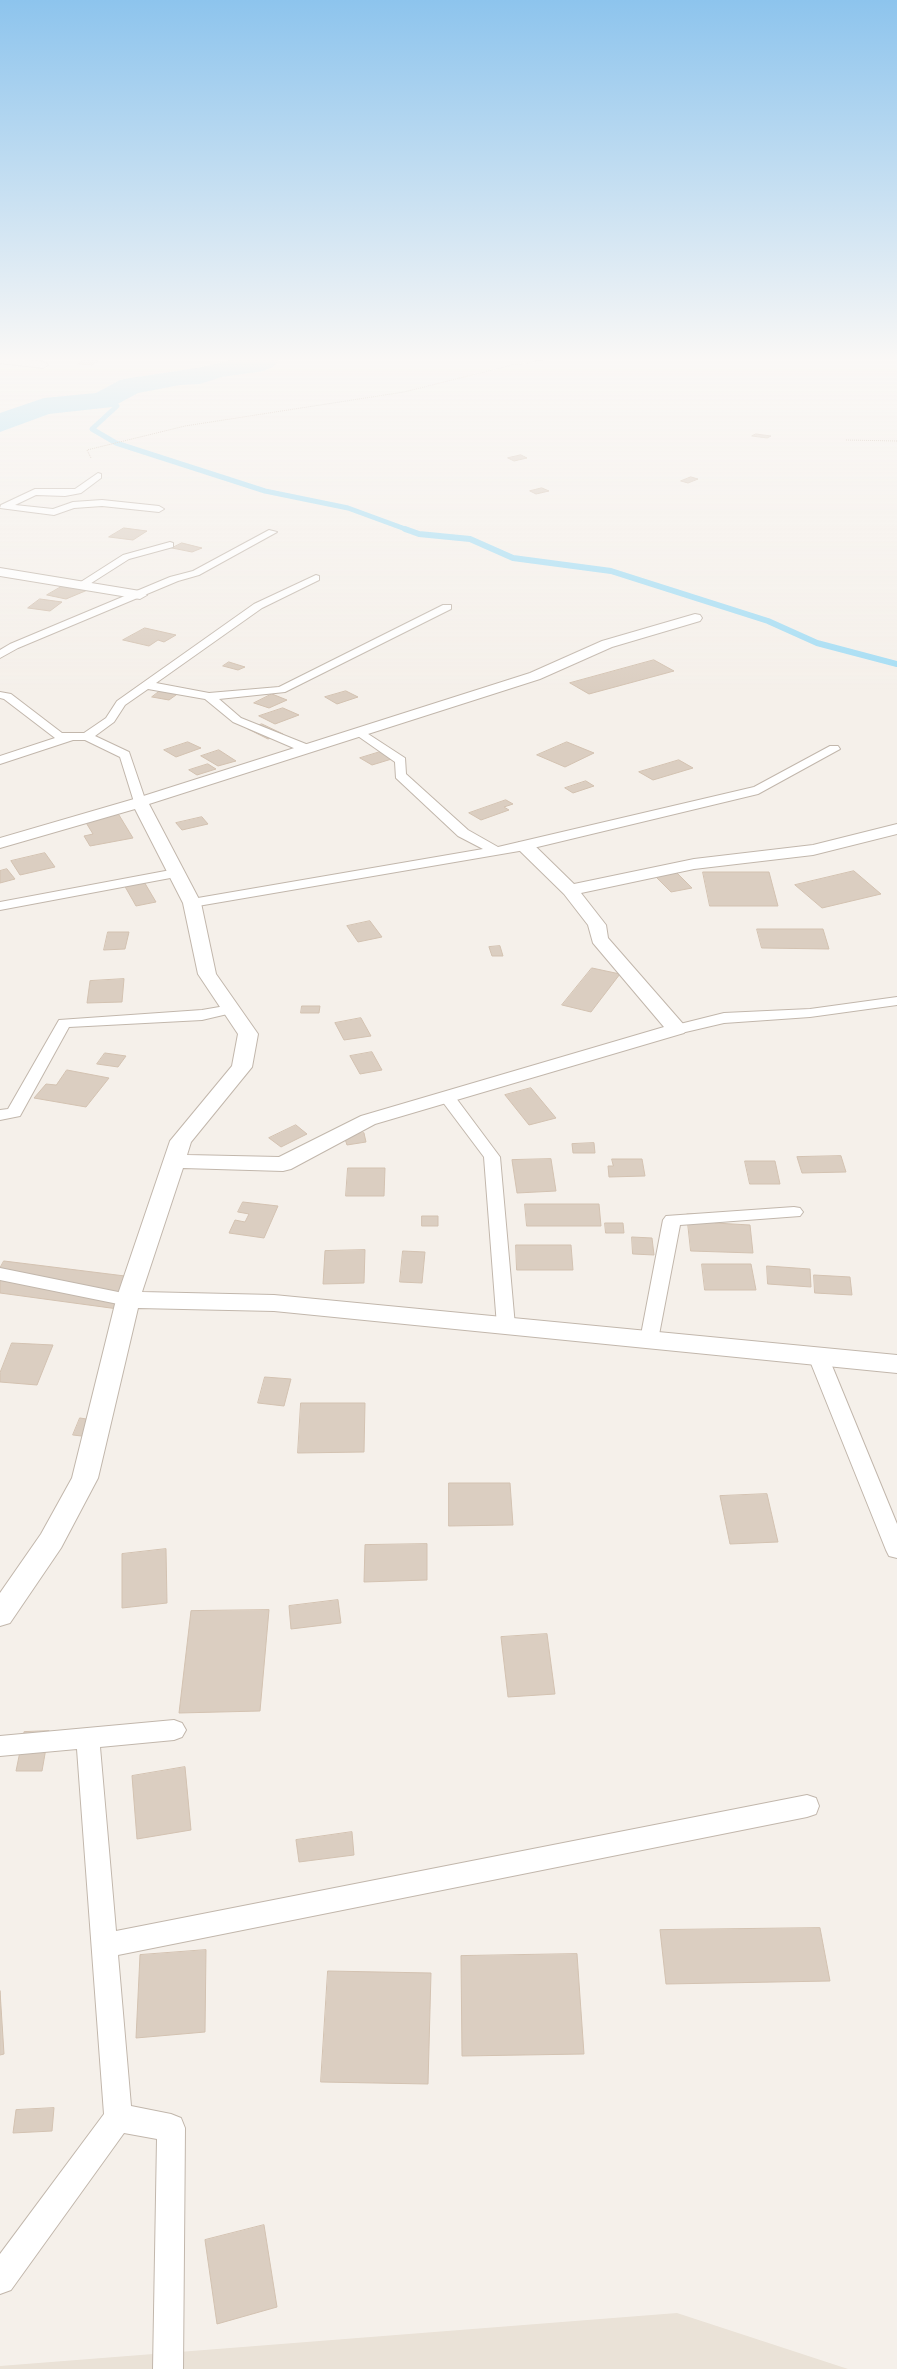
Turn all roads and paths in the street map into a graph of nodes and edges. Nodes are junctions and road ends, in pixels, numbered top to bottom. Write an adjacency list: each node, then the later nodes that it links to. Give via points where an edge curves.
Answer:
1 (107, 471): 2 (path)
2 (98, 476): 3 (lane, via 78,491 35,492)
3 (2, 508): 4 (lane, via 54,512 73,505 102,503)
4 (159, 509)
5 (272, 532): 10 (lane, via 196,573 174,579)
6 (170, 545): 9 (lane, via 126,557)
7 (0, 572): 9 (street)
8 (316, 578): 14 (lane, via 258,606)
9 (81, 585): 10 (street)
10 (140, 595): 13 (lane, via 14,646)
11 (447, 607): 16 (lane, via 281,690)
12 (694, 618): 17 (street, via 607,644 535,676)
13 (0, 655)
14 (146, 685): 16 (lane); 19 (lane, via 121,703 110,720)
15 (0, 694): 18 (lane, via 7,696 59,736)
16 (209, 696): 20 (lane, via 237,720)
17 (359, 732): 20 (street); 27 (lane, via 401,761 400,775 463,833)
18 (73, 737): 19 (lane); 22 (lane)
19 (87, 737): 23 (lane, via 124,755)
20 (307, 749): 23 (street)
21 (834, 749): 26 (lane, via 758,790)
22 (0, 760)
23 (140, 802): 25 (street); 28 (street)
24 (897, 829): 29 (street, via 813,850 694,864)
25 (0, 843)
26 (525, 846): 27 (lane); 29 (street)
27 (496, 851): 30 (lane)
28 (176, 873): 30 (street); 31 (lane)
29 (570, 890): 34 (street, via 597,925 599,939)
30 (192, 903): 33 (street, via 207,974)
31 (0, 906)
32 (897, 1001): 34 (lane, via 810,1013 724,1018)
33 (232, 1009): 36 (lane, via 202,1015 64,1023 14,1113); 37 (street, via 248,1034 242,1067 181,1141)
34 (677, 1029): 35 (street)
35 (446, 1097): 37 (street, via 368,1120 283,1164); 41 (lane, via 492,1157)
36 (0, 1115)
37 (174, 1161): 40 (street)
38 (794, 1212): 42 (lane, via 672,1220)
39 (0, 1274): 40 (lane)
40 (128, 1300): 41 (street, via 274,1303); 46 (street, via 85,1478 51,1541)
41 (506, 1326): 42 (street)
42 (649, 1340): 43 (street)
43 (818, 1356): 44 (street); 45 (lane)
44 (897, 1364)
45 (897, 1550)
46 (0, 1615)
47 (174, 1730): 48 (lane)
48 (88, 1738): 49 (lane); 51 (lane)
49 (0, 1746)
50 (807, 1806): 51 (lane)
51 (106, 1945): 52 (lane)
52 (118, 2118): 53 (lane); 54 (lane, via 171,2128)
53 (0, 2279)
54 (168, 2369)

